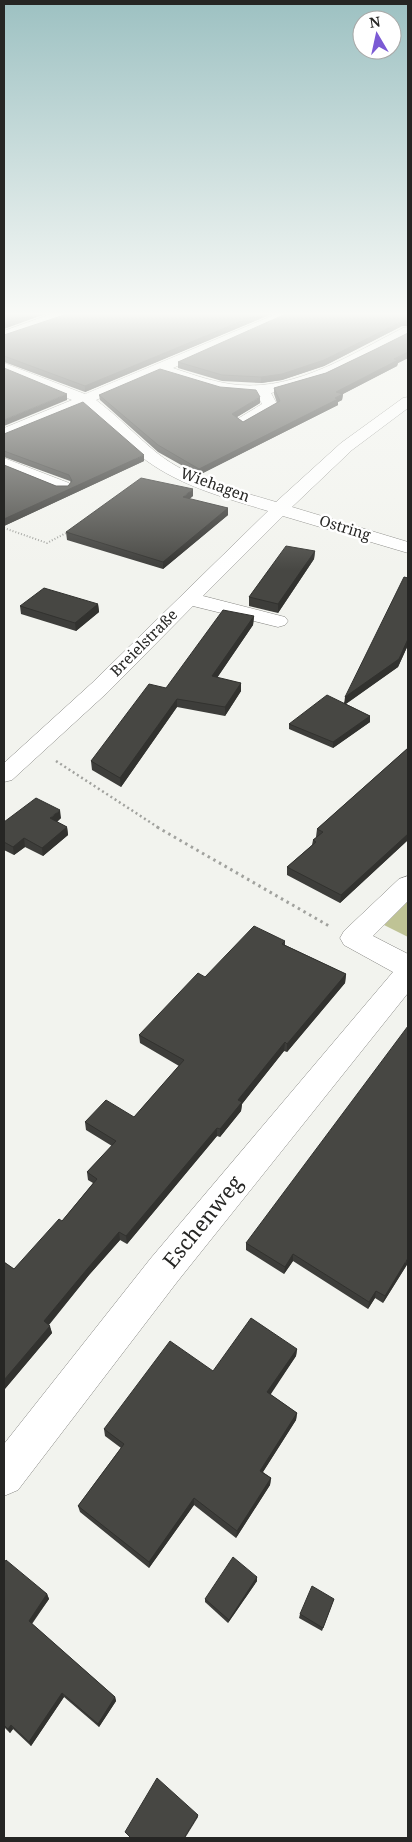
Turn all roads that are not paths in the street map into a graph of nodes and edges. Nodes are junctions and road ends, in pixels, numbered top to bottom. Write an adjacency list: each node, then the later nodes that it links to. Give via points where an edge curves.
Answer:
1 (84, 399): 5 (street); 8 (street, Wiehagen, via 152,457 181,475 221,491)
2 (267, 399): 4 (street, via 270,406)
3 (408, 401): 8 (street, Breielstraße, via 369,430)
4 (242, 421)
5 (4, 434)
6 (4, 463): 7 (street)
7 (63, 488)
8 (281, 508): 9 (street, Ostring); 10 (street, Breielstraße)
9 (408, 548)
10 (189, 598): 11 (street); 12 (street, Breielstraße)
11 (278, 621)
12 (4, 775)
13 (408, 885): 14 (street, via 354,938)
14 (408, 967)
15 (408, 973): 16 (street, Eschenweg, via 164,1270)
16 (4, 1476)

